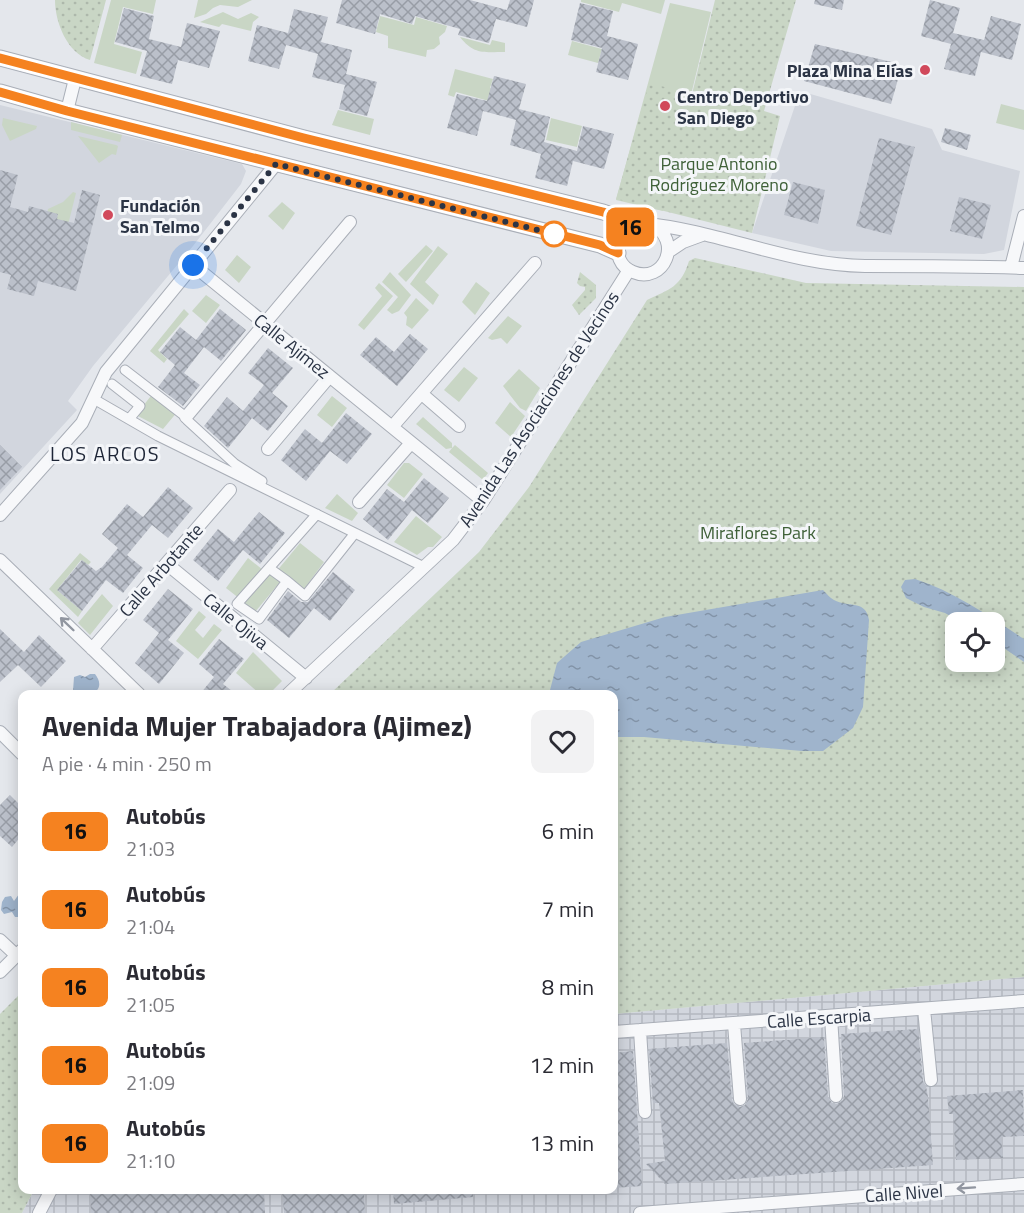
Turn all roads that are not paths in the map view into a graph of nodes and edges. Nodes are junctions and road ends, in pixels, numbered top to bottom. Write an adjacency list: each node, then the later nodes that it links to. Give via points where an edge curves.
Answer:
1 (0, 58): 2 (street)
2 (75, 79): 4 (street); 8 (street)
3 (0, 92): 4 (street)
4 (67, 111): 5 (street)
5 (276, 164): 11 (street, via 600,245); 13 (street)
6 (1024, 216): 14 (street)
7 (350, 222): 16 (street)
8 (645, 224): 9 (street, via 680,227); 10 (street, via 664,235); 11 (street, via 630,227 622,234)
9 (702, 235): 10 (street); 14 (street, via 811,262)
10 (668, 252): 15 (street, via 664,263 651,273)
11 (618, 253): 15 (street)
12 (535, 263): 20 (street)
13 (193, 265): 16 (street, Calle Ajímez); 34 (street, via 106,372 82,423)
14 (1018, 267)
15 (629, 270): 33 (street, Avenida Las Asociaciones de Vecinos)
16 (265, 324): 18 (street, Calle Ajímez); 25 (street)
17 (126, 370): 25 (street)
18 (330, 377): 27 (street, Calle Ajímez); 29 (street)
19 (112, 384): 23 (street)
20 (422, 394): 26 (street); 27 (street)
21 (150, 395): 23 (street)
22 (99, 402): 24 (street)
23 (140, 406): 24 (street)
24 (129, 419): 30 (street)
25 (187, 419): 30 (street, via 235,464 262,482)
26 (459, 426)
27 (392, 427): 28 (street, Calle Ajímez)
28 (411, 443): 32 (street); 33 (street, Calle Ajímez)
29 (268, 449)
30 (259, 485): 35 (street)
31 (230, 490): 38 (street, Calle Arbotante)
32 (359, 501)
33 (483, 501): 39 (street, Avenida Las Asociaciones de Vecinos, via 453,540)
34 (0, 514)
35 (317, 514): 36 (street); 40 (street)
36 (355, 532): 39 (street); 41 (street, via 305,596)
37 (0, 560): 42 (street, one-way to 37)
38 (167, 564): 42 (street, Calle Arbotante); 43 (street, Calle Ojiva)
39 (424, 567): 43 (street, Avenida Las Asociaciones de Vecinos)
40 (269, 568): 41 (street); 41 (street, via 237,604 259,619)
41 (287, 581)
42 (92, 649): 44 (street)
43 (306, 678): 45 (street, Avenida Las Asociaciones de Vecinos)
44 (135, 690)
45 (292, 690)
46 (0, 732): 47 (street)
47 (18, 750)
48 (0, 940): 49 (street)
49 (18, 952)
50 (18, 955): 51 (street)
51 (0, 972)
52 (1024, 1001): 53 (street, Calle Escarpia)
53 (924, 1009): 54 (street, Calle Escarpia); 58 (street)
54 (831, 1017): 55 (street, Calle Escarpia); 59 (street)
55 (734, 1024): 56 (street, Calle Escarpia); 60 (street)
56 (640, 1030): 57 (street, Calle Escarpia); 61 (street)
57 (618, 1032)
58 (931, 1080)
59 (836, 1096)
60 (740, 1099)
61 (645, 1112)
62 (1024, 1184): 65 (street, Calle Nivel, one-way to 65)
63 (49, 1194): 64 (street)
64 (39, 1213)
65 (640, 1213)

